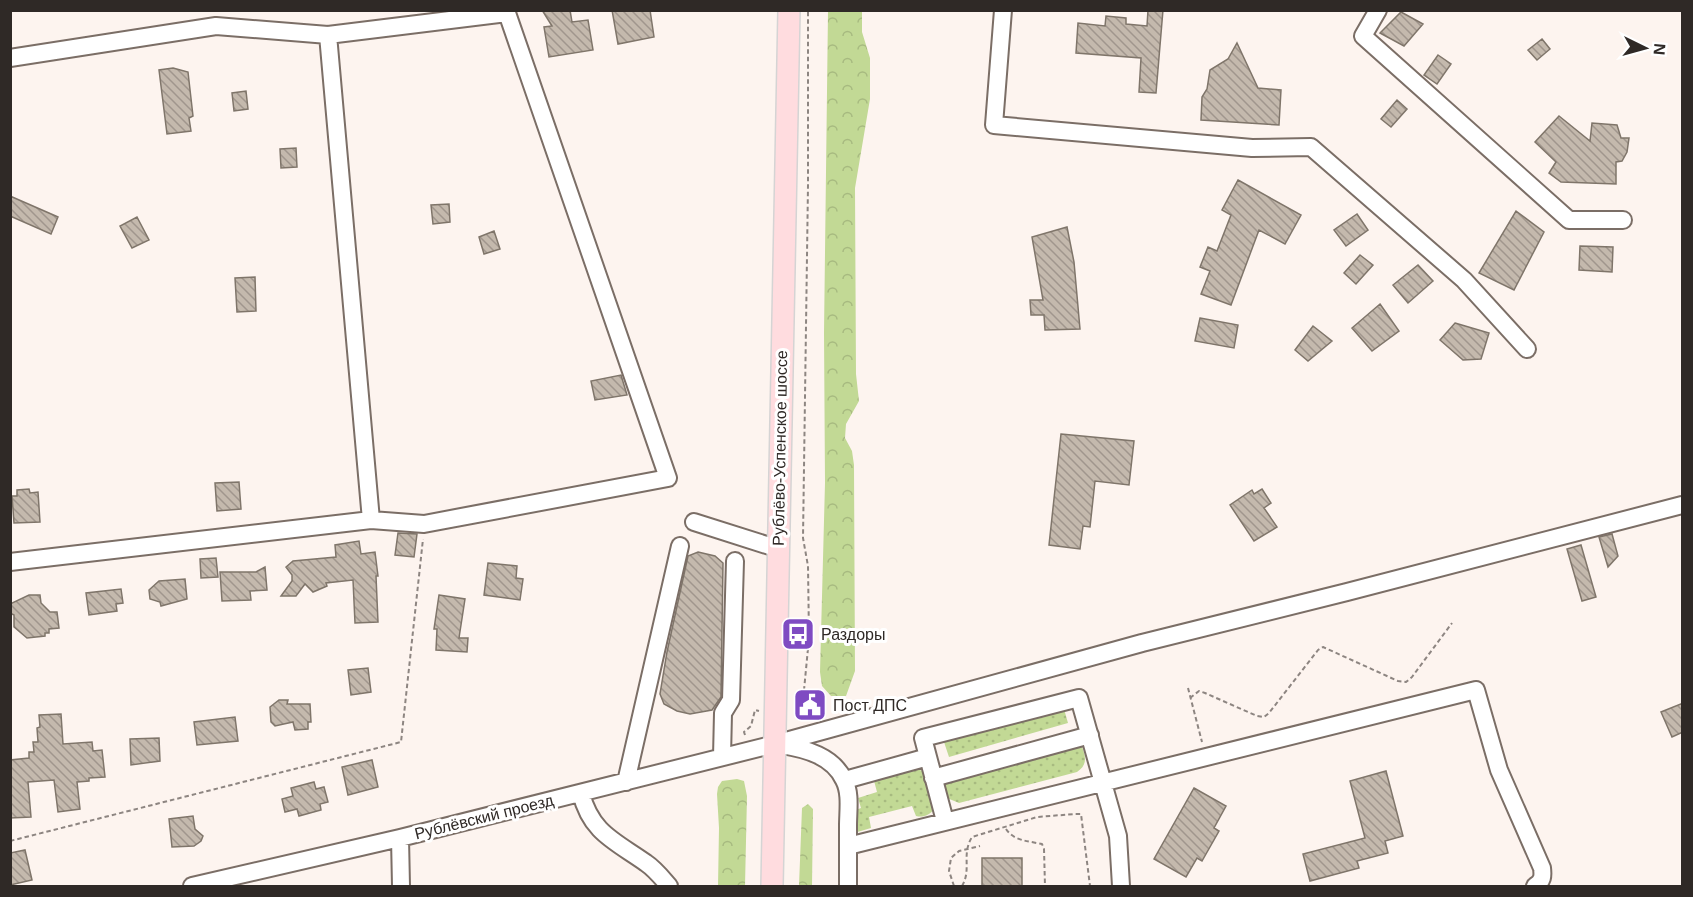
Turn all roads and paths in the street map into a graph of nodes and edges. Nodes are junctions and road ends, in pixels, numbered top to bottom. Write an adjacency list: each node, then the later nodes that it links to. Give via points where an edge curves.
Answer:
1 (789, 10): 15 (main road, Рублёво-Успенское шоссе)
2 (808, 10): 22 (path, via 803,538 808,566 809,638)
3 (1003, 10): 9 (street, via 994,125 1252,148 1311,147 1464,280)
4 (1378, 10): 8 (street, via 1363,36 1569,220)
5 (507, 12): 6 (street); 13 (street, via 668,478)
6 (328, 35): 7 (street, via 216,26); 11 (street)
7 (10, 58)
8 (1623, 220)
9 (1527, 349)
10 (1683, 506): 24 (street, Рублёвский проезд, via 1142,643)
11 (370, 520): 13 (street); 17 (street)
12 (694, 522): 15 (street)
13 (424, 524): 39 (path, via 401,742)
14 (680, 546): 33 (street)
15 (778, 549): 27 (main road, Рублёво-Успенское шоссе)
16 (735, 561): 29 (street, via 731,700 723,713)
17 (10, 562)
18 (1452, 623): 20 (path, via 1406,682 1323,647 1264,717 1199,691)
19 (1188, 688): 20 (path)
20 (1190, 698): 28 (path)
21 (760, 711): 25 (path, via 755,710)
22 (802, 711): 23 (path); 24 (path)
23 (795, 712)
24 (815, 734): 27 (street, Рублёвский проезд)
25 (745, 735)
26 (1090, 735): 30 (street, via 1079,698 923,738); 31 (street); 34 (street)
27 (775, 744): 29 (street, Рублёвский проезд); 32 (street, via 818,754 836,767); 46 (main road, Рублёво-Успенское шоссе)
28 (1205, 756): 34 (street); 53 (street, via 1476,690 1499,770 1542,868 1541,882)
29 (722, 757): 33 (street, Рублёвский проезд)
30 (928, 757): 31 (street); 32 (street)
31 (933, 778): 36 (street)
32 (845, 780): 40 (street)
33 (626, 782): 35 (street, Рублёвский проезд)
34 (1103, 782): 36 (street); 52 (street, via 1118,836)
35 (581, 793): 38 (street, Рублёвский проезд); 45 (street, via 586,812 595,824 612,841 648,864)
36 (945, 821): 40 (street)
37 (1005, 827): 42 (path, via 972,837); 50 (path, via 1019,840 1042,844); 51 (path, via 1037,818 1081,814)
38 (400, 838): 43 (street, Рублёвский проезд); 44 (street)
39 (10, 841)
40 (848, 846): 47 (street)
41 (980, 846): 42 (path)
42 (966, 849): 48 (path, via 951,858 949,871); 49 (path, via 967,876)
43 (192, 886)
44 (401, 886)
45 (669, 886)
46 (772, 886)
47 (848, 886)
48 (954, 886)
49 (963, 886)
50 (1045, 886)
51 (1090, 886)
52 (1121, 886)
53 (1535, 886)

